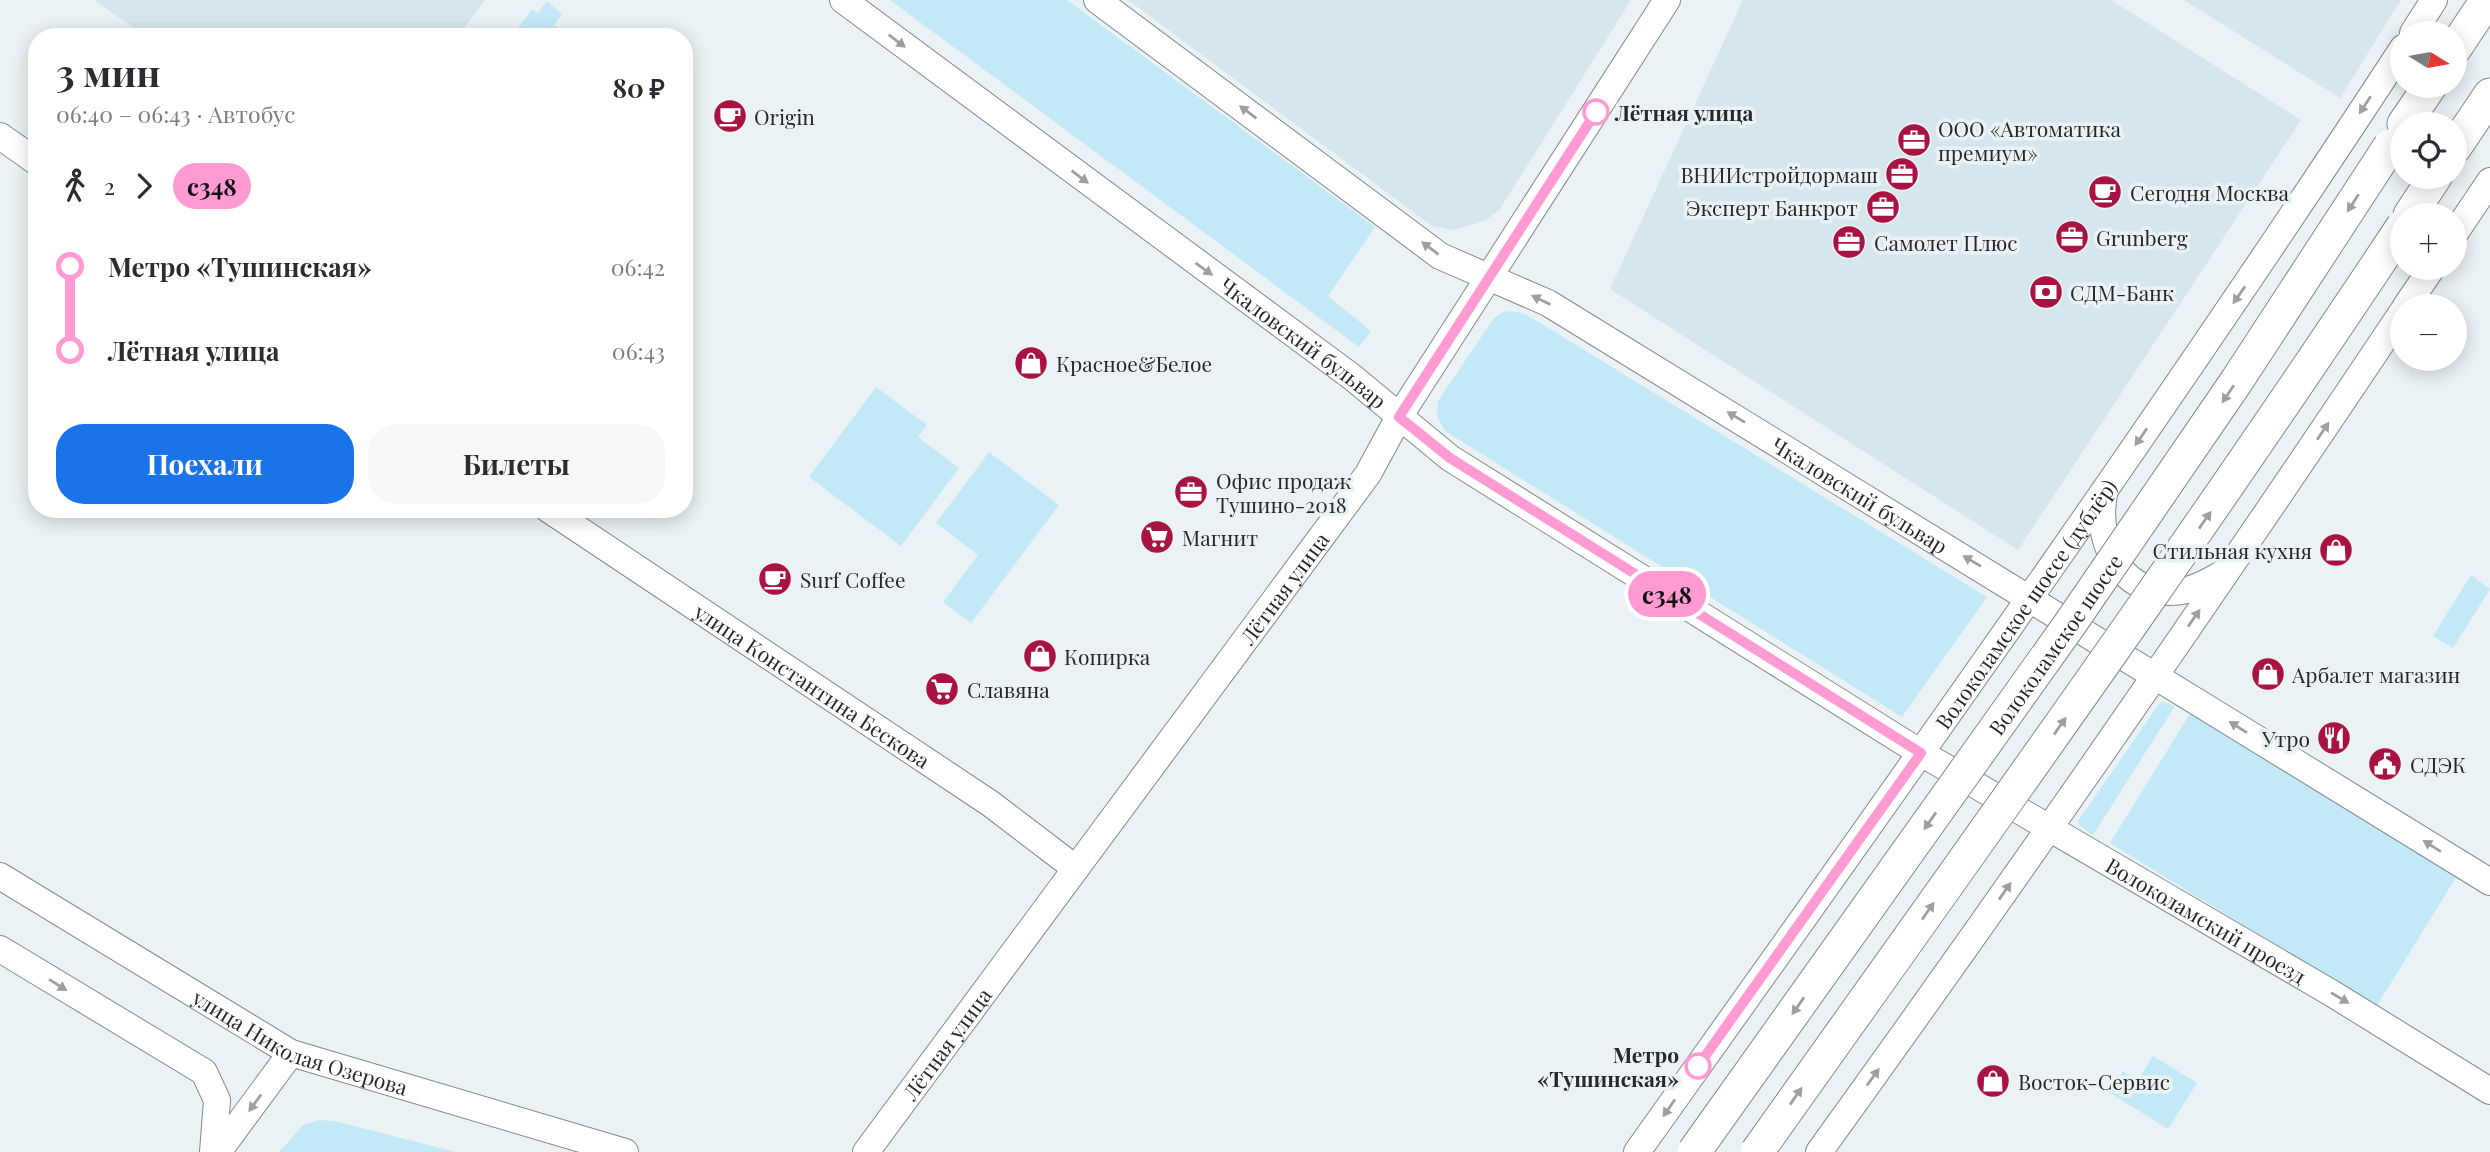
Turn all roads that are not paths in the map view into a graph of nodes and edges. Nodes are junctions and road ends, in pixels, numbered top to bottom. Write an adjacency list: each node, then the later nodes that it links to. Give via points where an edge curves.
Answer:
1 (843, 0): 19 (street, Чкаловский бульвар, one-way to 19, via 1352,377)
2 (1097, 0): 17 (street, Чкаловский бульвар, one-way to 2, via 1440,256)
3 (2434, 0): 6 (street)
4 (2487, 0): 7 (main road)
5 (1665, 3): 17 (street, Лётная улица)
6 (2421, 21)
7 (2468, 28)
8 (2390, 68): 20 (street, Волоколамское шоссе (дублёр), one-way to 20)
9 (2490, 95): 10 (main road)
10 (2467, 129)
11 (0, 136): 13 (street)
12 (2390, 146): 38 (main road, Волоколамское шоссе, one-way to 38, bridge, via 2070,624)
13 (28, 156)
14 (2490, 181): 15 (street)
15 (2467, 215)
16 (2390, 246): 39 (main road, one-way to 16, bridge, via 2279,414)
17 (1492, 277): 19 (street, Лётная улица); 23 (street, Чкаловский бульвар, one-way to 17, via 1548,303)
18 (2390, 330): 22 (street, one-way to 18)
19 (1399, 417): 25 (street, Чкаловский бульвар, via 1450,458); 27 (street, Лётная улица, via 1368,474)
20 (2105, 488): 22 (street, via 2102,534 2111,557 2128,576 2150,588 2175,592 2200,586); 23 (street, Волоколамское шоссе (дублёр))
21 (562, 518): 27 (street, улица Константина Бескова, via 1002,811)
22 (2225, 572): 24 (street, one-way to 22)
23 (2030, 597): 24 (street); 25 (street, Волоколамское шоссе (дублёр))
24 (2155, 674): 26 (street); 29 (street, one-way to 24)
25 (1921, 753): 26 (street, Волоколамский проезд); 37 (street, Волоколамское шоссе (дублёр), one-way to 37)
26 (2049, 826): 32 (street, Волоколамский проезд, one-way to 32); 40 (street, one-way to 26)
27 (1075, 868): 36 (street, Лётная улица)
28 (0, 876): 31 (street, улица Николая Озерова)
29 (2490, 882)
30 (0, 949): 33 (street, one-way to 33, via 204,1072 217,1100)
31 (291, 1053): 34 (street, one-way to 34); 35 (street, улица Николая Озерова)
32 (2490, 1091)
33 (213, 1152)
34 (218, 1152)
35 (625, 1152)
36 (866, 1152)
37 (1637, 1152)
38 (1694, 1152)
39 (1756, 1152)
40 (1819, 1152)

